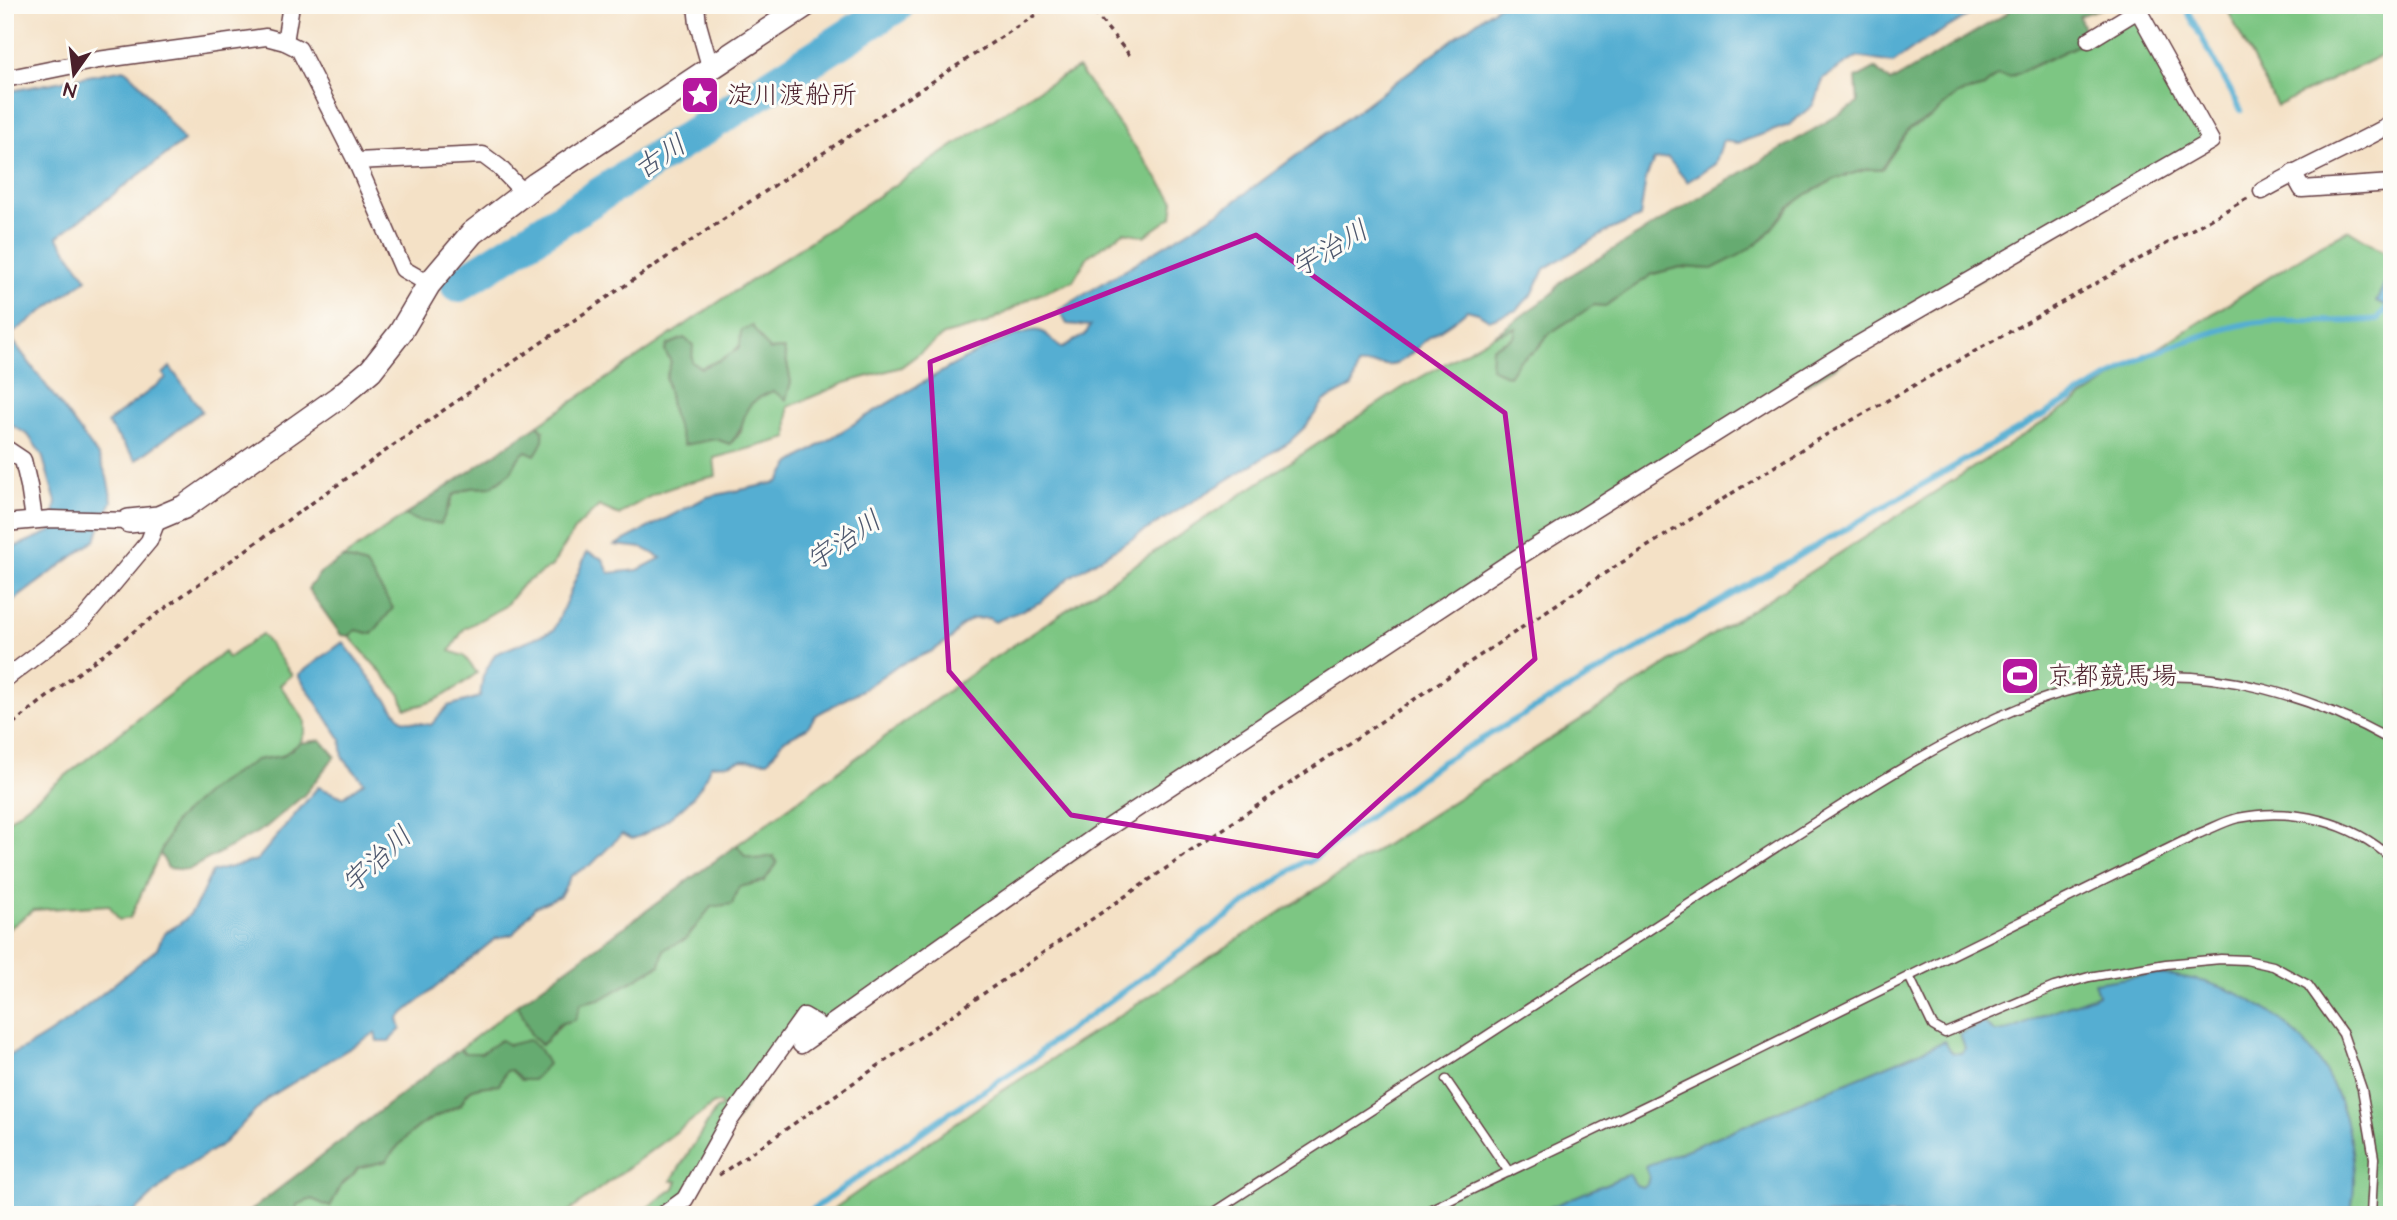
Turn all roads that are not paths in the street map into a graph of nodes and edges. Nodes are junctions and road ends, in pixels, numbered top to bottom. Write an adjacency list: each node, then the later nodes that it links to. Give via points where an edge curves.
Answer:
1 (291, 5): 5 (street)
2 (696, 5): 6 (street)
3 (806, 5): 6 (street)
4 (2089, 40): 26 (street, via 2138,10 2211,141 1847,351 1508,562 1103,831 801,1045 816,1023 804,1016 727,1124 685,1199)
5 (285, 41): 7 (street, via 266,37 98,60); 9 (street, via 299,49)
6 (711, 70): 13 (street)
7 (5, 79)
8 (2392, 124): 10 (street)
9 (356, 161): 13 (street, via 483,155); 14 (street, via 403,269)
10 (2293, 173): 11 (street, via 2302,189); 12 (street)
11 (2392, 183)
12 (2262, 191)
13 (524, 193): 14 (street, via 472,233)
14 (429, 284): 16 (street, via 371,370 184,507)
15 (5, 448): 17 (street, via 23,460)
16 (158, 518): 18 (street); 20 (street, via 149,541 83,620)
17 (33, 520): 18 (street); 19 (street)
18 (130, 521)
19 (5, 523)
20 (5, 679)
21 (2392, 741): 27 (lane, via 2308,701 2218,680 2127,679 2021,705 1967,730 1847,802)
22 (2392, 859): 23 (lane, via 2352,832 2314,817 2272,814 2237,818)
23 (1909, 976): 25 (lane); 29 (lane, via 1933,1026 1945,1033 2054,987 2166,964 2246,960 2273,967 2308,985 2343,1034 2362,1089 2374,1158)
24 (1446, 1080): 25 (lane)
25 (1509, 1172): 28 (lane)
26 (663, 1215)
27 (1209, 1215)
28 (1419, 1215)
29 (2371, 1215)

